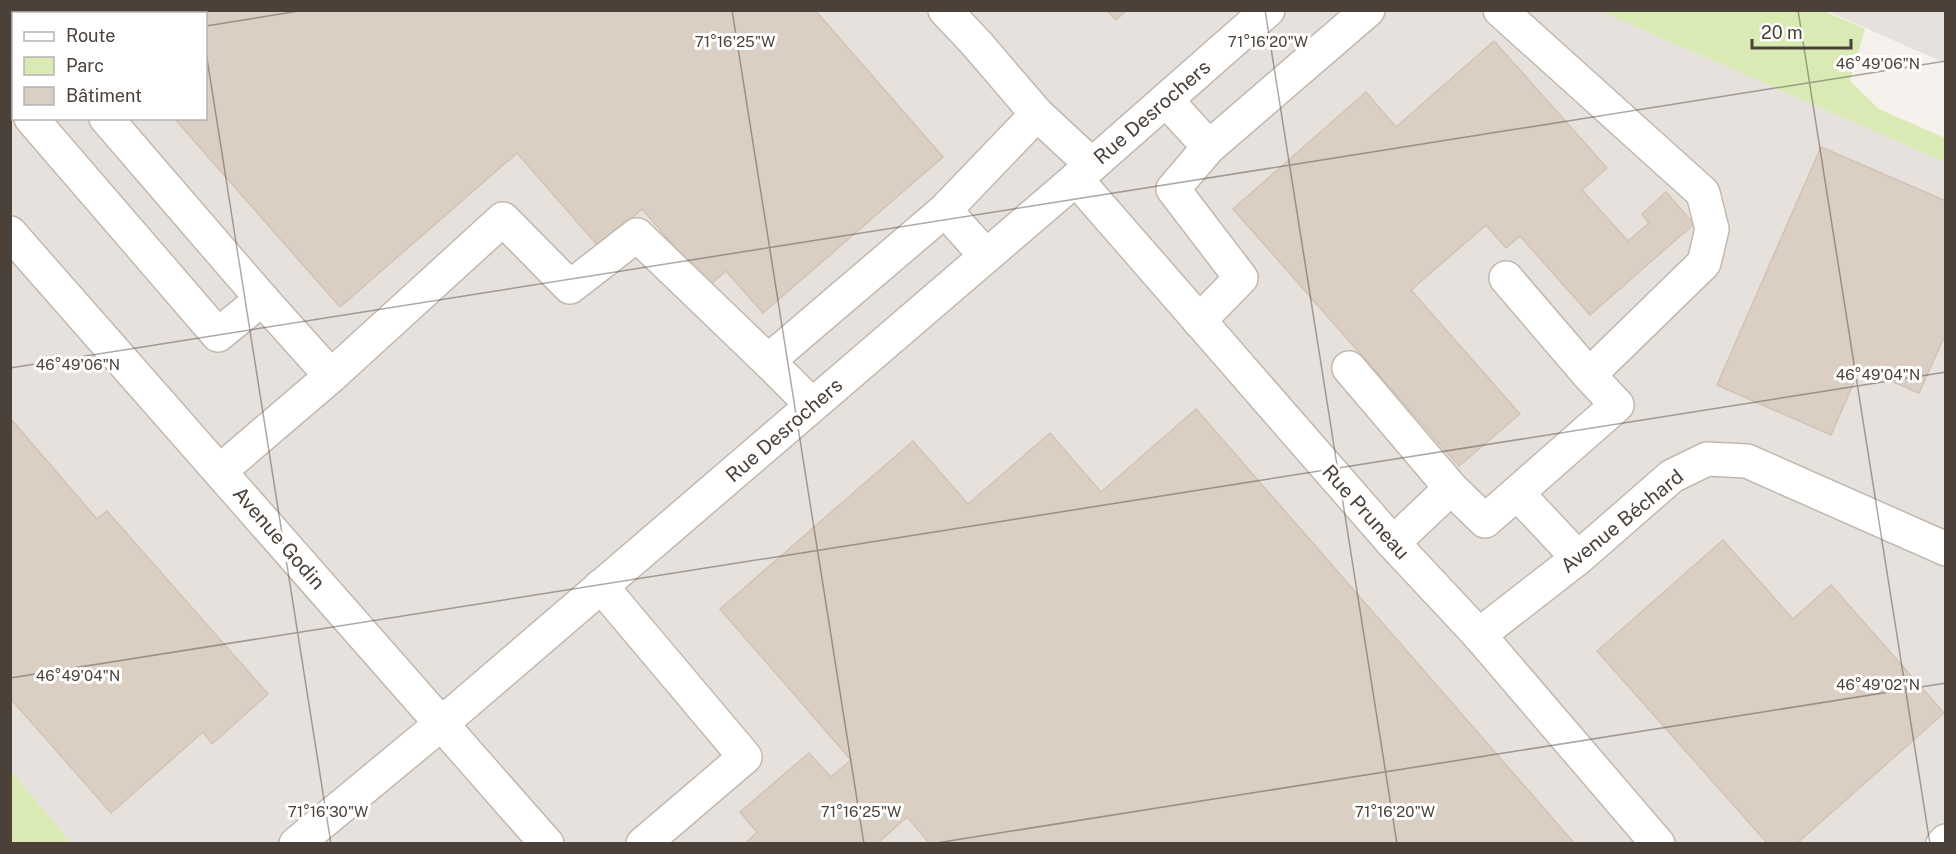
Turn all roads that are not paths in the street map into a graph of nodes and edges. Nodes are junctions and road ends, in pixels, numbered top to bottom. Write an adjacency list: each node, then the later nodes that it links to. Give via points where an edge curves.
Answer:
1 (945, 10): 6 (street, Rue Pruneau)
2 (1268, 10): 5 (street, Rue Desrochers)
3 (1368, 10): 9 (street)
4 (1500, 10): 19 (street, via 1703,193 1712,229 1704,263)
5 (1166, 100): 9 (street); 10 (street, Rue Desrochers)
6 (1037, 114): 10 (street, Rue Pruneau); 11 (street)
7 (33, 120): 15 (street, via 218,335)
8 (108, 120): 15 (street)
9 (1209, 147): 16 (street, via 1173,189 1241,278)
10 (1084, 172): 13 (street, Rue Desrochers); 16 (street, Rue Pruneau)
11 (945, 210): 13 (street); 17 (street)
12 (10, 233): 22 (street, Avenue Godin)
13 (986, 256): 21 (street, Rue Desrochers)
14 (1506, 278): 19 (street)
15 (262, 299): 20 (street)
16 (1199, 321): 25 (street, Rue Pruneau)
17 (768, 361): 20 (street, via 638,235 570,287 503,219); 21 (street)
18 (1349, 368): 23 (street)
19 (1589, 375): 24 (street, via 1617,405)
20 (331, 376): 22 (street)
21 (812, 405): 28 (street, Rue Desrochers)
22 (220, 471): 30 (street, Avenue Godin)
23 (1451, 488): 24 (street, via 1485,521); 25 (street)
24 (1518, 493): 27 (street)
25 (1393, 543): 29 (street, Rue Pruneau)
26 (1946, 549): 27 (street, Avenue Béchard, via 1748,461 1707,459 1672,476)
27 (1578, 558): 29 (street, Avenue Béchard)
28 (601, 586): 30 (street, Rue Desrochers); 31 (street, via 745,757)
29 (1479, 635): 34 (street, Rue Pruneau)
30 (441, 724): 32 (street, Rue Desrochers); 33 (street, Avenue Godin)
31 (660, 838)
32 (296, 843)
33 (546, 843)
34 (1658, 843)

